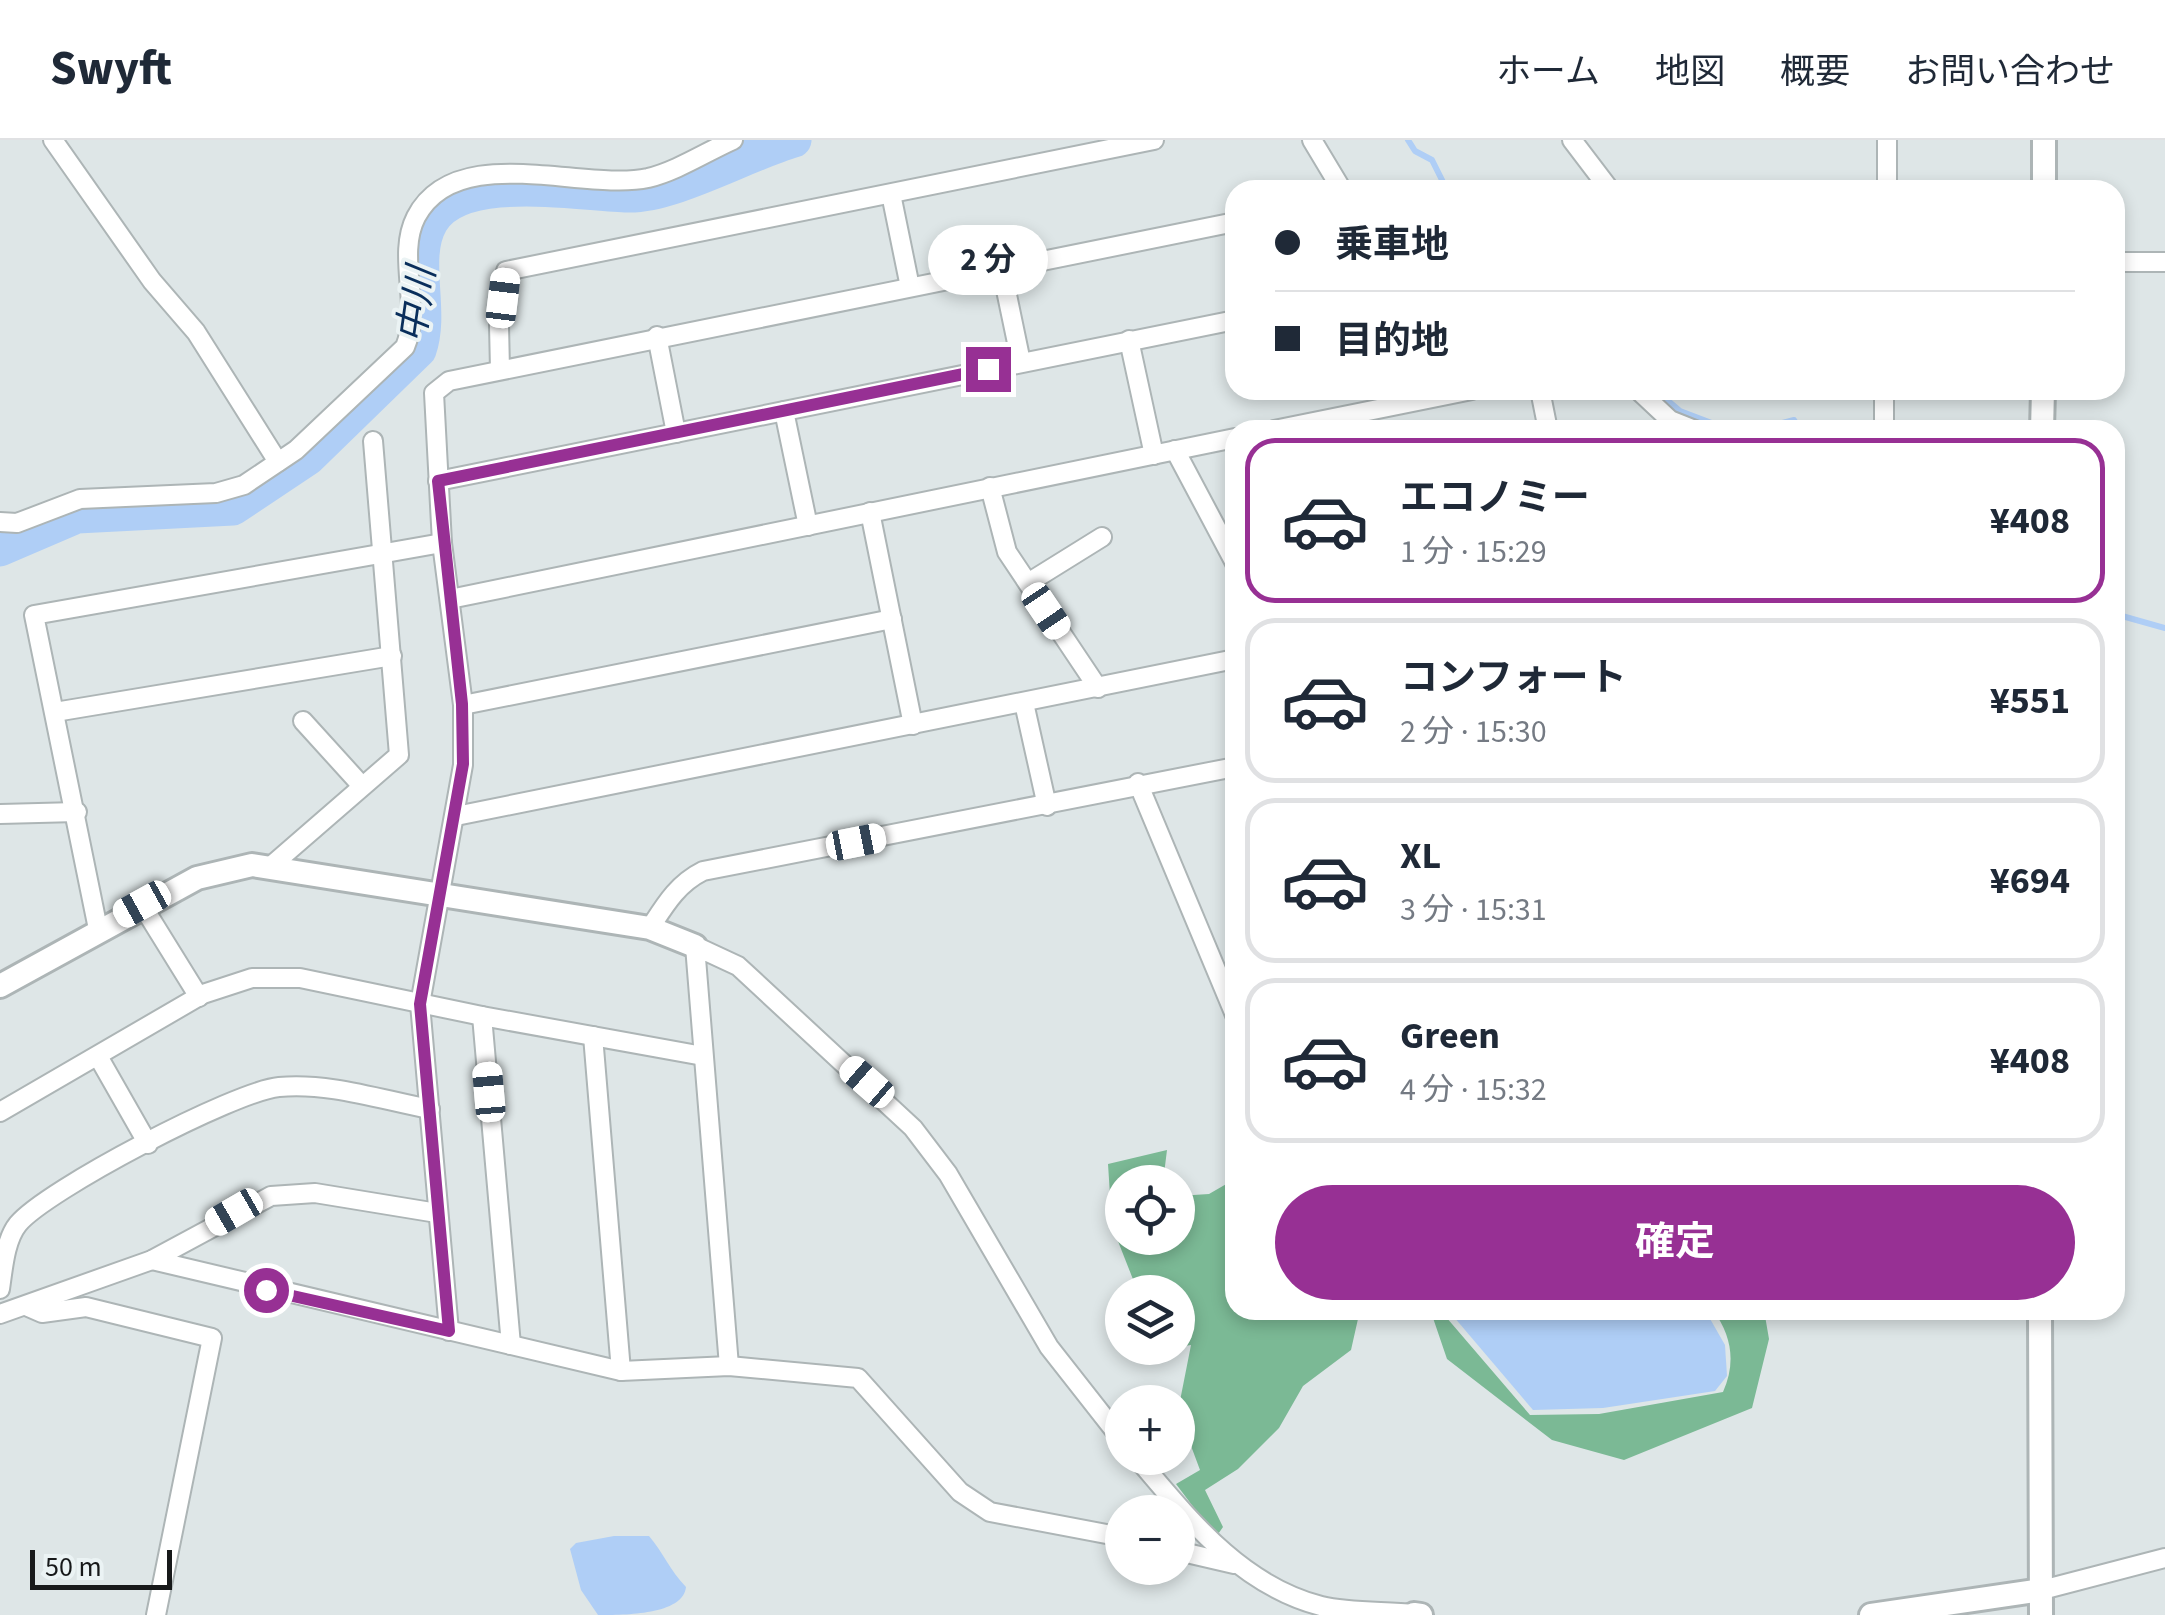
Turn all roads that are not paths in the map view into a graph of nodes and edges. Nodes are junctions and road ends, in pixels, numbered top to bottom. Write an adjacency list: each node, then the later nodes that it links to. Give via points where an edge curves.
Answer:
1 (53, 140): 33 (street, via 196,332)
2 (733, 140): 33 (street, via 648,178 501,172 435,194 412,227 405,346)
3 (1154, 140): 12 (street)
4 (1312, 140): 8 (street)
5 (1572, 140): 9 (street)
6 (1887, 140): 10 (street)
7 (2044, 140): 11 (street)
8 (1336, 180)
9 (1602, 180)
10 (1887, 180)
11 (2044, 180)
12 (891, 194): 17 (street); 22 (street, via 506,271)
13 (1225, 224): 16 (street)
14 (2125, 262): 15 (street)
15 (2165, 262)
16 (1002, 271): 17 (street); 21 (street)
17 (910, 287): 19 (street)
18 (1225, 322): 20 (street)
19 (657, 336): 22 (street); 28 (street)
20 (1130, 340): 21 (street); 32 (street)
21 (1022, 362): 25 (street)
22 (500, 370): 34 (street, via 449,381 434,393)
23 (1422, 400): 26 (street)
24 (1649, 400): 27 (street)
25 (784, 411): 28 (street); 38 (street)
26 (1324, 420)
27 (1670, 420)
28 (676, 433): 34 (street)
29 (373, 440): 42 (street)
30 (1225, 440): 31 (street)
31 (1174, 450): 32 (street); 41 (street)
32 (1154, 455): 35 (street)
33 (278, 462): 37 (street, via 230,490 80,498 17,523)
34 (438, 481): 40 (street)
35 (990, 487): 36 (street); 43 (street, via 1007,552)
36 (870, 512): 38 (street); 45 (street)
37 (0, 522)
38 (808, 526): 44 (street)
39 (1102, 537): 43 (street)
40 (442, 543): 42 (street); 44 (street)
41 (1225, 543)
42 (386, 553): 46 (street); 51 (street, via 34,616)
43 (1028, 583): 48 (street)
44 (450, 600): 50 (street)
45 (892, 619): 50 (street); 53 (street)
46 (392, 656): 51 (street); 56 (street, via 399,754)
47 (1225, 661): 48 (street)
48 (1098, 688): 49 (street)
49 (1024, 703): 53 (street); 57 (street)
50 (462, 704): 60 (street)
51 (55, 712): 58 (street)
52 (303, 721): 56 (street)
53 (914, 725): 60 (street)
54 (1225, 769): 55 (street)
55 (1138, 783): 57 (street); 68 (street)
56 (362, 786): 61 (street)
57 (1047, 806): 64 (street, via 703,871 671,896)
58 (77, 812): 59 (street); 65 (street)
59 (0, 814)
60 (456, 816): 62 (street)
61 (272, 866): 62 (street); 63 (street, via 197,878)
62 (442, 893): 64 (street); 70 (street)
63 (142, 904): 65 (street); 69 (street)
64 (650, 928): 66 (street)
65 (98, 930): 67 (street)
66 (695, 946): 73 (street); 88 (street, via 738,966 914,1128 1049,1347)
67 (0, 986)
68 (1225, 991)
69 (199, 997): 70 (street, via 252,978 300,978); 74 (street)
70 (420, 1004): 71 (street); 75 (street)
71 (482, 1016): 72 (street); 85 (street)
72 (593, 1036): 73 (street); 87 (street)
73 (703, 1056): 86 (street)
74 (99, 1058): 76 (street); 77 (street)
75 (430, 1109): 77 (street, via 277,1087 212,1108); 78 (street)
76 (0, 1112)
77 (148, 1144): 80 (street, via 41,1204 16,1226)
78 (437, 1213): 79 (street, via 293,1192 234,1212); 84 (street)
79 (152, 1260): 81 (street); 84 (street)
80 (0, 1289)
81 (26, 1306): 82 (street); 96 (street, via 42,1313 86,1307 212,1338)
82 (0, 1314)
83 (2040, 1320): 94 (street)
84 (449, 1331): 85 (street)
85 (510, 1346): 87 (street)
86 (728, 1366): 87 (street); 90 (street, via 858,1378 960,1492 990,1512)
87 (620, 1371)
88 (1105, 1418)
89 (1153, 1475): 93 (street)
90 (1105, 1534)
91 (1195, 1554): 93 (street)
92 (2165, 1558): 94 (street)
93 (1234, 1564): 95 (street, via 1273,1589 1323,1606)
94 (2042, 1590): 98 (street); 99 (street)
95 (1414, 1614): 97 (street)
96 (156, 1615)
97 (1421, 1615)
98 (1871, 1615)
99 (2042, 1615)

